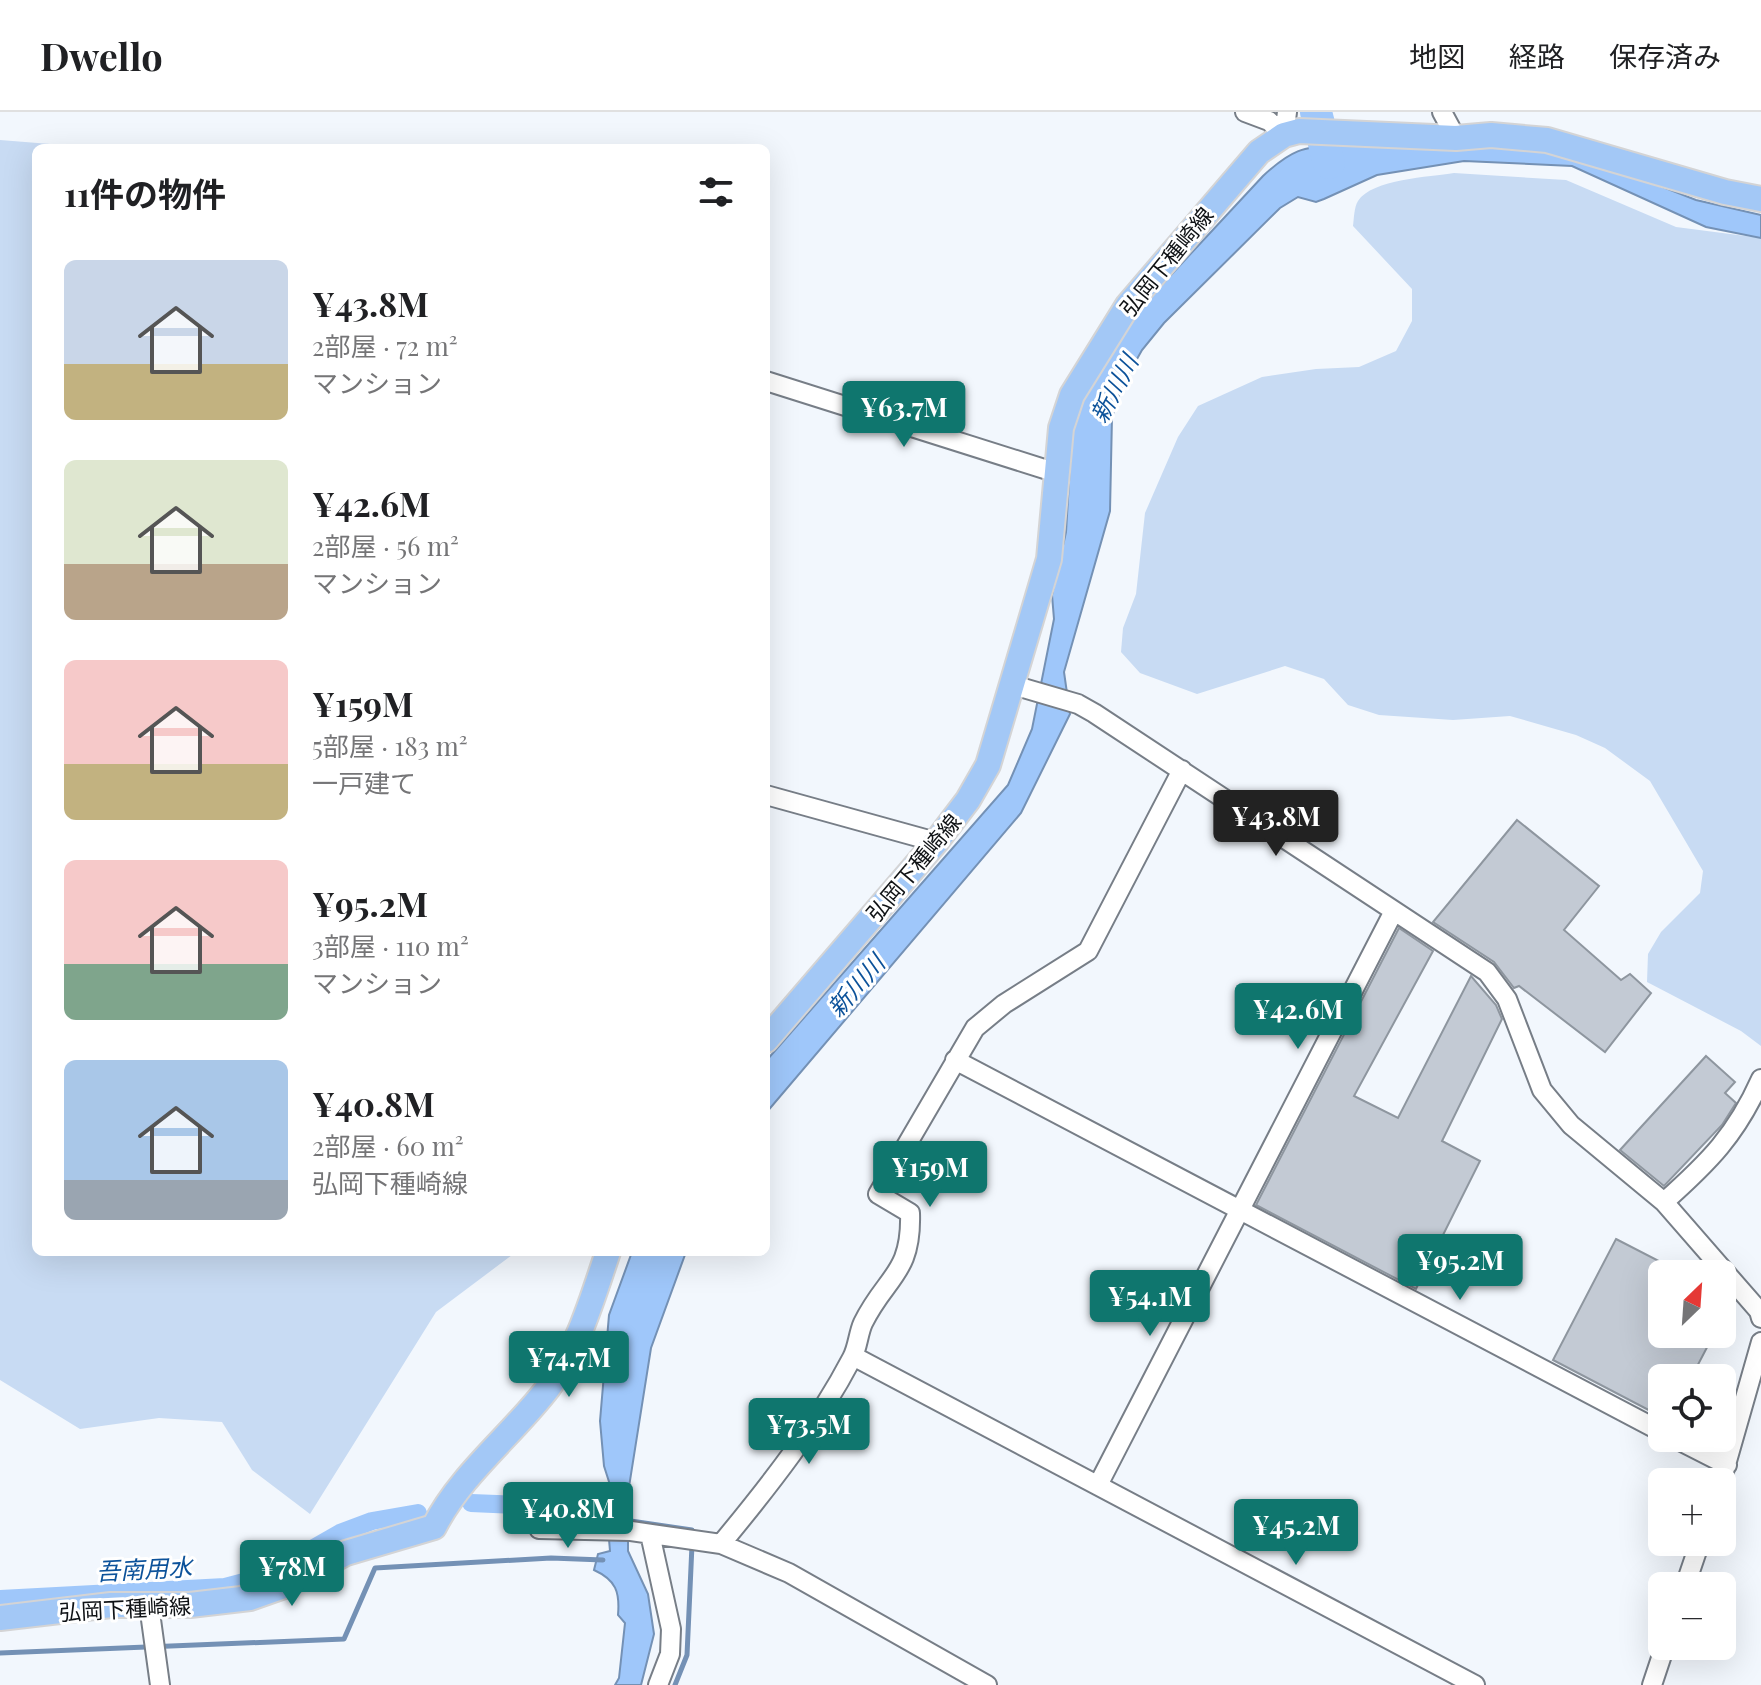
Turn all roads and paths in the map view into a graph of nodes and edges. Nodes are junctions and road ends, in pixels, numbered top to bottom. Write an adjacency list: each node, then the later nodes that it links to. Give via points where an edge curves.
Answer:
1 (1245, 112): 3 (street)
2 (1442, 112): 4 (street)
3 (1290, 126): 4 (main road); 7 (main road, 弘岡下種崎線, via 1242,170 1128,305 1096,352 1072,395)
4 (1456, 138): 5 (main road, via 1547,140)
5 (1761, 199)
6 (770, 382): 7 (street)
7 (1057, 473): 8 (main road, 弘岡下種崎線, via 1049,559)
8 (1019, 685): 9 (street, via 1078,704); 11 (main road, 弘岡下種崎線, via 988,765)
9 (1182, 770): 12 (street); 14 (street, via 1088,951 1004,1004 975,1028)
10 (770, 796): 11 (street)
11 (936, 842): 13 (main road, 弘岡下種崎線)
12 (1394, 911): 16 (street, via 1487,972 1507,999 1542,1090 1571,1125); 17 (street)
13 (770, 1035)
14 (955, 1060): 17 (street); 21 (street, via 878,1194 910,1213 911,1241 901,1270 864,1323)
15 (1761, 1079): 16 (street, via 1716,1156)
16 (1664, 1202): 19 (street)
17 (1239, 1211): 22 (street); 26 (street)
18 (607, 1256): 30 (main road, 弘岡下種崎線, via 581,1331 560,1370 454,1495 434,1527 346,1553 265,1594)
19 (1761, 1318)
20 (1761, 1342): 25 (street)
21 (853, 1356): 26 (street); 29 (street, via 779,1475)
22 (1648, 1425)
23 (1693, 1452): 24 (street)
24 (1716, 1468)
25 (1726, 1468)
26 (1098, 1485): 36 (street)
27 (539, 1529): 28 (street)
28 (641, 1532): 29 (street); 34 (street, via 671,1629 670,1654)
29 (721, 1544): 35 (street, via 789,1573)
30 (149, 1605): 31 (main road, 弘岡下種崎線); 33 (street)
31 (0, 1618)
32 (1660, 1660): 37 (street)
33 (160, 1685)
34 (658, 1685)
35 (987, 1685)
36 (1475, 1685)
37 (1652, 1685)

